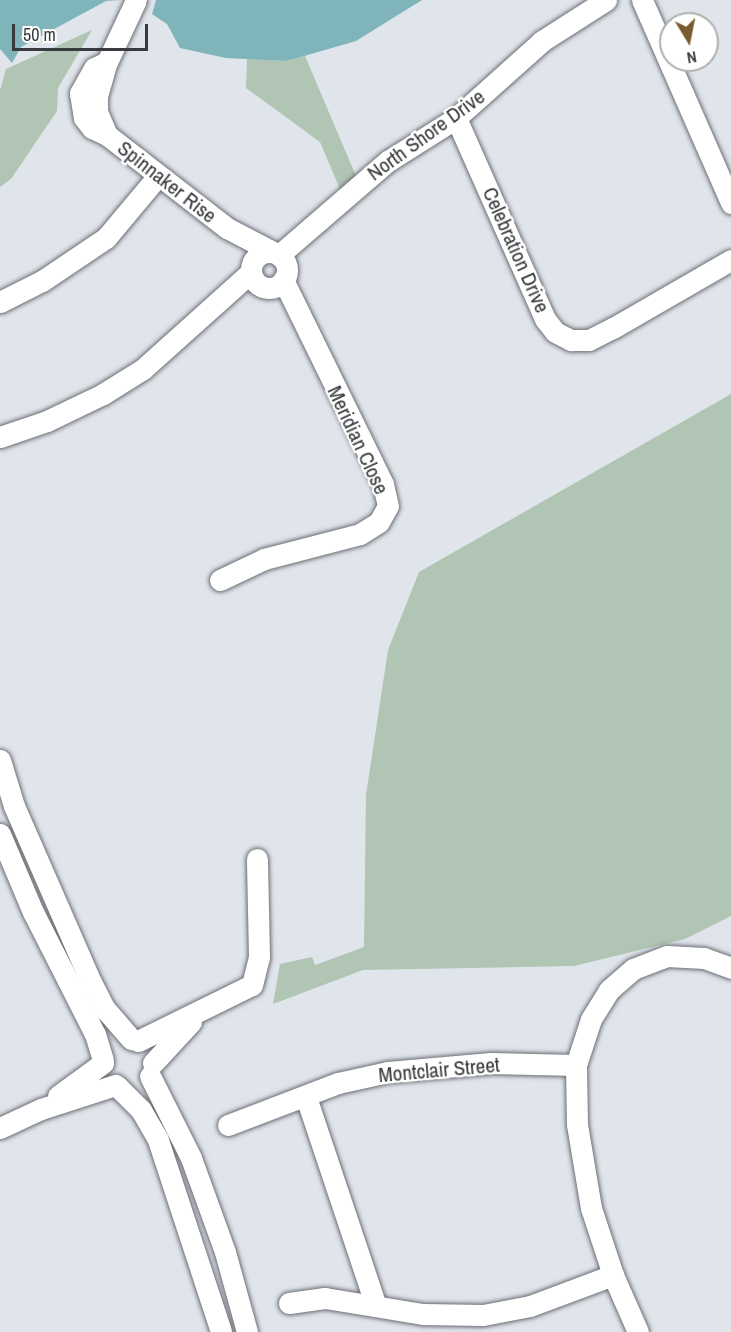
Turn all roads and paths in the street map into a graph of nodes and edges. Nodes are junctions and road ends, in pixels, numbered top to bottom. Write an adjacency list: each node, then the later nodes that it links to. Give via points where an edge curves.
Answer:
1 (136, 0): 5 (street, Spinnaker Rise, via 108,62 97,96 97,112 107,135)
2 (606, 0): 4 (street, North Shore Drive, via 542,41)
3 (642, 0): 6 (street)
4 (456, 118): 8 (street, North Shore Drive, via 388,161); 10 (street, Celebration Drive, via 545,319 555,332 571,340 589,340)
5 (157, 177): 7 (street, Spinnaker Rise); 12 (street, via 106,238 42,281)
6 (731, 203)
7 (227, 228): 9 (street, Spinnaker Rise); 11 (street, Spinnaker Rise)
8 (309, 232): 9 (street, North Shore Drive); 11 (street, North Shore Drive)
9 (276, 254): 11 (street, via 285,263); 11 (street, North Shore Drive, via 257,256)
10 (731, 260)
11 (268, 278): 13 (street, via 219,304 143,369 103,394); 14 (street, Meridian Close, via 291,302 383,484 388,506 380,522 360,534 264,559)
12 (0, 302)
13 (1, 438)
14 (219, 580)
15 (0, 760): 20 (street, via 14,806 91,982 105,1009)
16 (0, 834): 21 (street, via 33,912 95,1034)
17 (258, 858): 19 (street, via 259,957 252,985)
18 (731, 968): 22 (street, via 704,958 667,956 633,969 609,990 591,1019)
19 (200, 1013): 20 (street); 23 (street)
20 (134, 1040): 21 (street, via 116,1042); 23 (street, via 149,1050)
21 (103, 1062): 24 (street); 26 (street)
22 (576, 1065): 25 (street, Montclair Street, via 491,1062 387,1072 338,1083); 29 (street, via 577,1124 591,1208)
23 (151, 1070): 24 (street, via 139,1086); 33 (street, via 191,1158 225,1252)
24 (116, 1086): 26 (street); 32 (street, via 141,1110 158,1140)
25 (306, 1097): 27 (street, Montclair Street); 31 (street)
26 (41, 1109): 28 (street)
27 (228, 1125)
28 (0, 1128)
29 (613, 1275): 31 (street, via 530,1306 483,1315 423,1314); 34 (street)
30 (289, 1303): 31 (street, via 325,1298)
31 (376, 1306)
32 (221, 1332)
33 (247, 1332)
34 (638, 1332)

